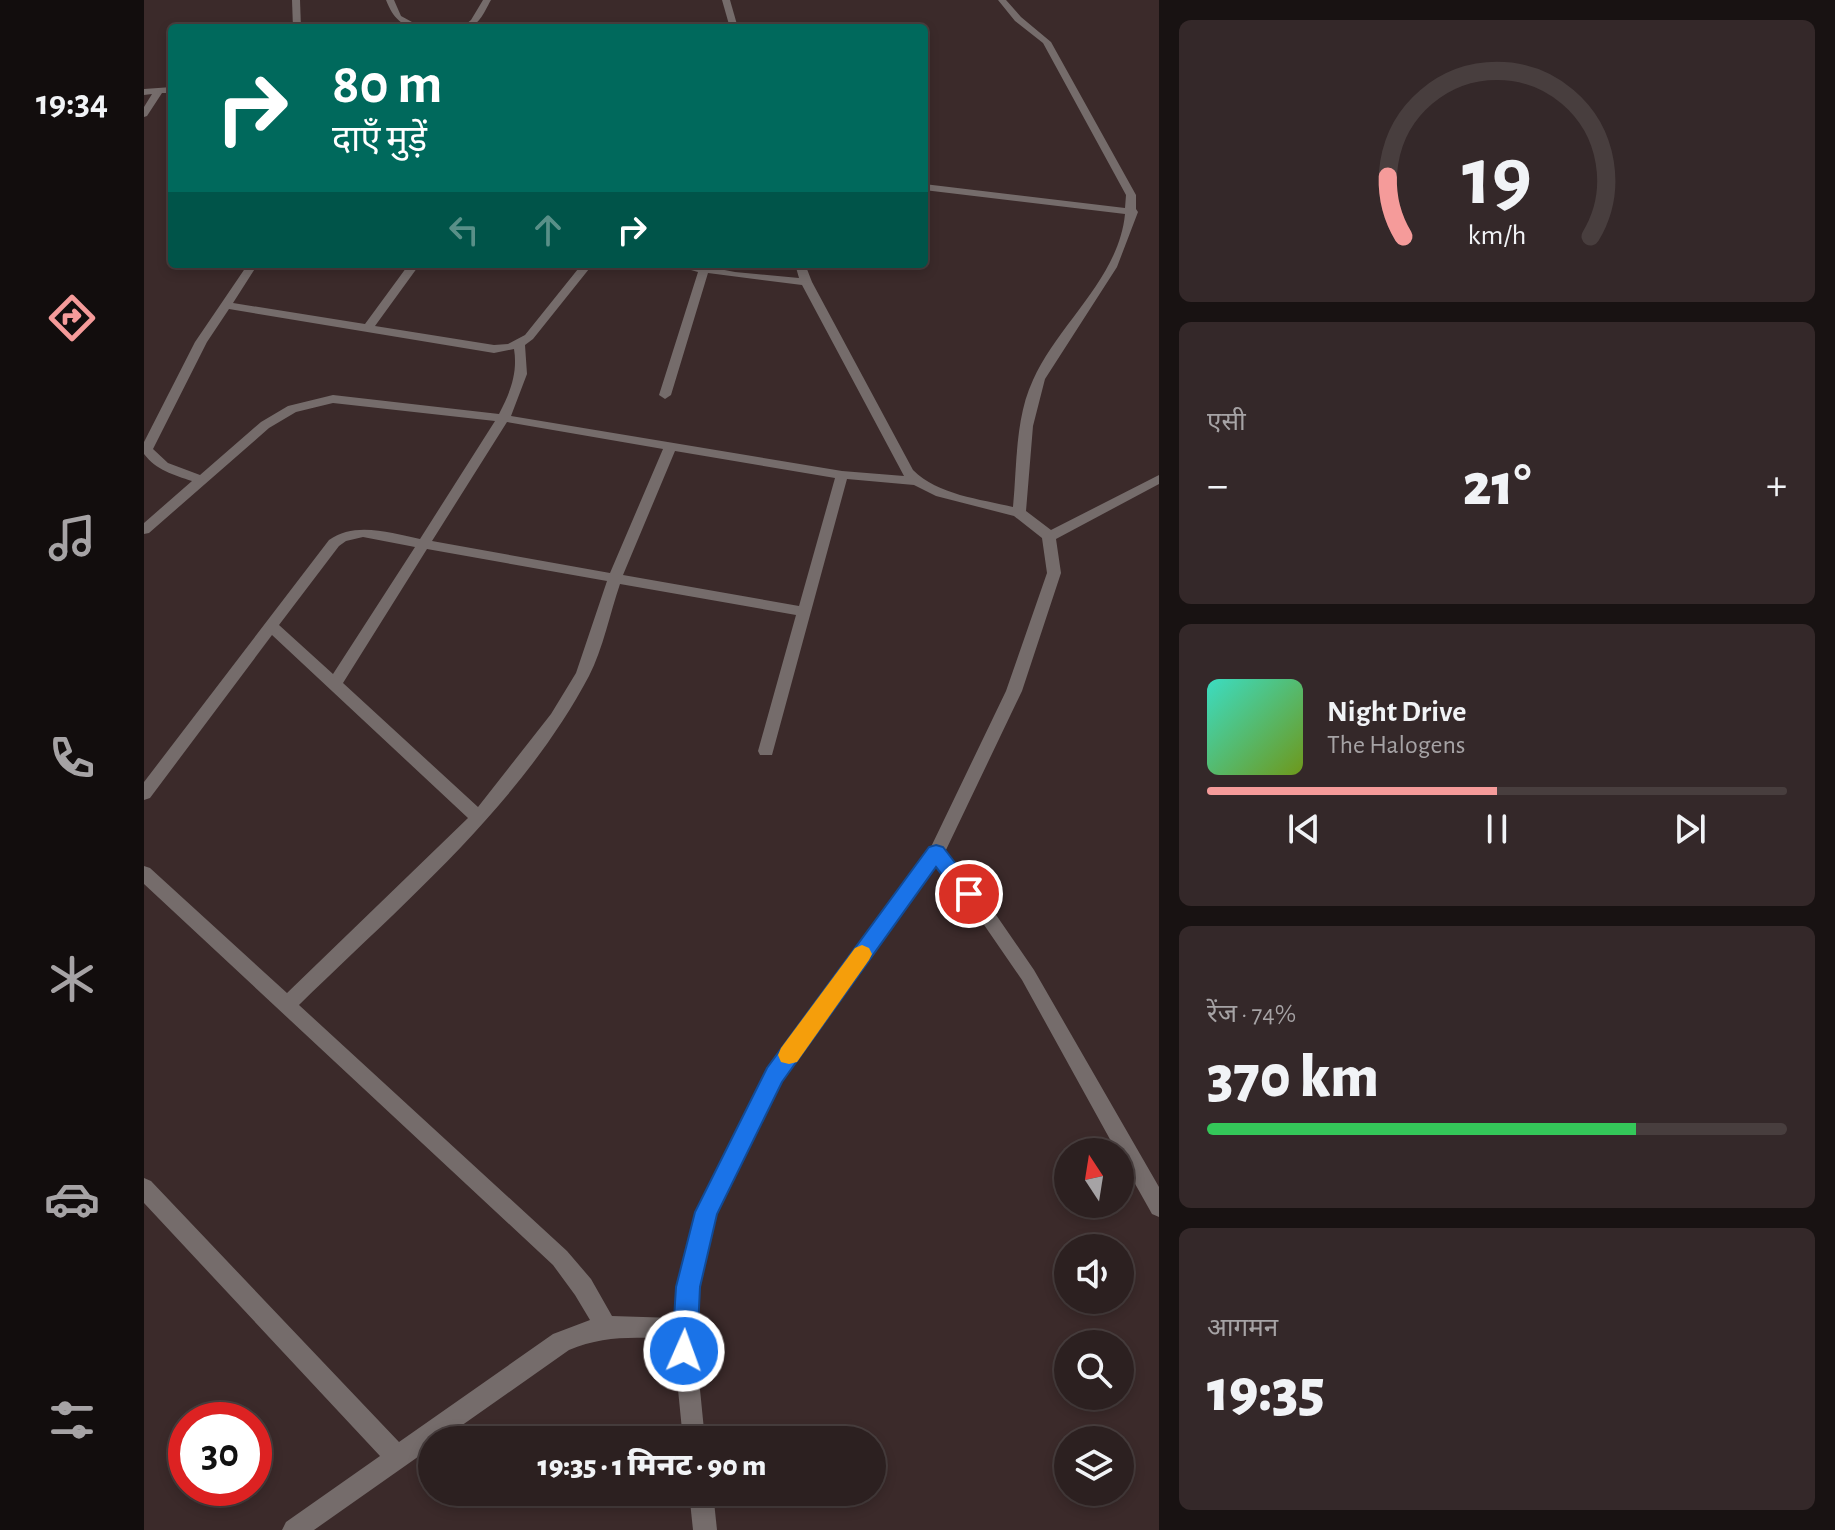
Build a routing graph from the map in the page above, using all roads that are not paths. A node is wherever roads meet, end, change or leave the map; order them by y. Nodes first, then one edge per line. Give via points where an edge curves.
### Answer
1 (296, 0) edge
2 (390, 0) edge
3 (487, 0) edge
4 (726, 0) edge
5 (1002, 0) edge
6 (297, 24) edge
7 (411, 24) edge
8 (471, 24) edge
9 (733, 24) edge
10 (168, 90) edge
11 (159, 91) junction
12 (144, 92) edge
13 (144, 114) edge
14 (928, 187) edge
15 (1133, 212) junction
16 (250, 268) edge
17 (412, 268) edge
18 (585, 268) edge
19 (694, 268) edge
20 (801, 268) edge
21 (704, 270) junction
22 (806, 282) junction
23 (226, 305) junction
24 (368, 328) junction
25 (519, 345) junction
26 (665, 395) dead end
27 (503, 418) junction
28 (671, 446) junction
29 (842, 475) junction
30 (1159, 479) edge
31 (202, 480) junction
32 (917, 481) junction
33 (1019, 513) junction
34 (144, 530) edge
35 (1049, 537) junction
36 (423, 545) junction
37 (615, 578) junction
38 (805, 612) junction
39 (271, 626) junction
40 (334, 685) junction
41 (766, 751) dead end
42 (144, 794) edge
43 (479, 818) junction
44 (936, 853) junction
45 (144, 873) edge
46 (287, 1005) junction
47 (144, 1188) edge
48 (1159, 1207) edge
49 (606, 1326) junction
50 (683, 1329) junction
51 (693, 1426) edge
52 (397, 1457) junction
53 (702, 1506) edge
54 (294, 1530) edge
55 (705, 1530) edge

1 - 6 street
2 - 7 street via 397,17
3 - 8 street
4 - 9 street
5 - 15 street via 1047,42 1131,195
10 - 11 street
11 - 12 street
11 - 13 street
14 - 15 street
15 - 33 street via 1102,284 1038,380
16 - 23 street
17 - 24 street
18 - 25 street
19 - 21 street
20 - 22 street
21 - 22 street
21 - 26 street
22 - 32 street
23 - 24 street
23 - 31 street via 201,342 147,449 152,460
24 - 25 street via 494,349
25 - 27 street via 520,387
27 - 28 street
27 - 31 street via 324,400 292,409 265,425
27 - 36 street
28 - 29 street
28 - 37 street
29 - 32 street
29 - 38 street
30 - 35 street
31 - 34 street
32 - 33 street via 941,493
33 - 35 street
35 - 44 street via 1054,573 1014,691
36 - 37 street
36 - 39 street via 363,533 342,537
36 - 40 street
37 - 38 street
37 - 43 street via 583,673 556,718
38 - 41 street
39 - 40 street
39 - 42 street
40 - 43 street
43 - 46 street
44 - 48 street via 1028,975
44 - 50 street via 774,1075 706,1212
45 - 46 street
46 - 49 street via 560,1258
47 - 52 street
49 - 50 street
49 - 52 street via 561,1342
50 - 51 street
52 - 54 street
53 - 55 street

